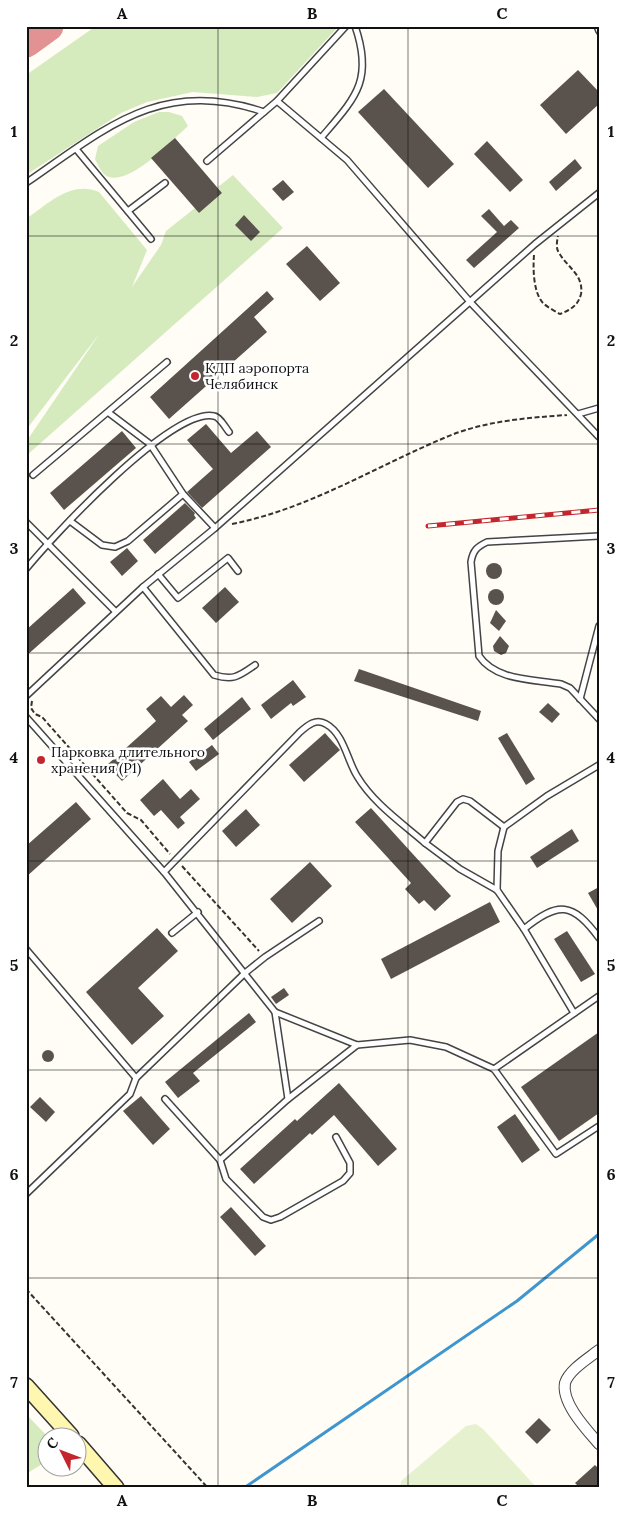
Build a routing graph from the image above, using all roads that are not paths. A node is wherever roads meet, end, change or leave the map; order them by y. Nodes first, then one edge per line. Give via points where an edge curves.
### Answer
1 (346, 26) edge
2 (355, 26) edge
3 (597, 26) edge
4 (599, 31) edge
5 (277, 101) junction
6 (264, 112) junction
7 (321, 138) junction
8 (76, 149) junction
9 (207, 161) dead end
10 (26, 183) edge
11 (165, 183) dead end
12 (599, 193) edge
13 (128, 212) junction
14 (151, 239) dead end
15 (472, 303) junction
16 (167, 362) dead end
17 (599, 408) edge
18 (109, 413) junction
19 (578, 414) junction
20 (230, 432) dead end
21 (599, 437) edge
22 (150, 444) junction
23 (34, 474) dead end
24 (183, 494) junction
25 (70, 521) junction
26 (26, 522) edge
27 (215, 528) junction
28 (599, 536) edge
29 (48, 542) junction
30 (26, 569) edge
31 (238, 571) dead end
32 (158, 574) junction
33 (143, 587) junction
34 (115, 611) junction
35 (599, 626) edge
36 (255, 665) dead end
37 (27, 695) edge
38 (580, 699) junction
39 (26, 717) edge
40 (599, 719) edge
41 (599, 765) edge
42 (504, 827) junction
43 (425, 843) junction
44 (164, 872) junction
45 (497, 890) junction
46 (198, 912) junction
47 (319, 921) dead end
48 (524, 929) junction
49 (172, 933) dead end
50 (599, 938) edge
51 (26, 949) edge
52 (245, 973) junction
53 (599, 996) edge
54 (275, 1012) junction
55 (574, 1012) junction
56 (357, 1046) junction
57 (494, 1068) junction
58 (136, 1078) junction
59 (165, 1099) dead end
60 (288, 1099) junction
61 (599, 1126) edge
62 (336, 1137) dead end
63 (220, 1160) junction
64 (26, 1194) edge
65 (599, 1350) edge
66 (26, 1386) edge
67 (62, 1426) edge
68 (599, 1444) edge
69 (88, 1456) edge
70 (116, 1488) edge

1 - 5 lane
2 - 7 lane via 363,65 361,84 351,102
3 - 4 lane
5 - 6 lane
5 - 7 lane
6 - 8 lane via 243,105 199,99 156,105 123,119
6 - 9 lane
7 - 15 lane via 347,160
8 - 10 lane
8 - 13 lane
11 - 13 lane
12 - 15 lane via 535,244
13 - 14 lane
15 - 19 lane
15 - 27 lane
16 - 18 lane
17 - 19 lane
18 - 22 lane
18 - 23 lane
19 - 21 lane
20 - 22 lane via 216,416 211,415 192,419
22 - 24 lane
22 - 25 lane
24 - 25 lane via 128,541 116,547 102,544
24 - 27 lane
25 - 29 lane
26 - 29 lane
27 - 32 lane
28 - 38 lane via 487,542 472,552 479,656 486,666 500,674 561,684
29 - 30 lane
29 - 34 lane
31 - 32 lane via 228,558 178,598
32 - 33 lane
33 - 34 lane
33 - 36 lane via 214,675 227,679
34 - 37 lane
35 - 38 lane
38 - 40 lane
39 - 44 lane
41 - 42 lane
42 - 43 lane via 463,799 457,802
42 - 45 lane via 498,851
43 - 44 lane via 378,802 357,776 333,728 317,721 308,724
43 - 45 lane
44 - 46 lane
45 - 48 lane
46 - 49 lane
46 - 52 lane
47 - 52 lane
48 - 50 lane via 539,916 567,910 578,913
48 - 55 lane
51 - 58 lane
52 - 54 lane
52 - 58 lane
53 - 55 lane
54 - 56 lane
54 - 60 lane
55 - 57 lane
56 - 57 lane via 410,1040 446,1047
56 - 60 lane
57 - 61 lane via 556,1154
58 - 64 lane via 130,1094
59 - 63 lane
60 - 63 lane
62 - 63 lane via 350,1163 350,1173 342,1181 270,1220 263,1217 226,1179
65 - 68 street via 572,1372 566,1383 566,1395 577,1419
66 - 67 main road
69 - 70 main road

